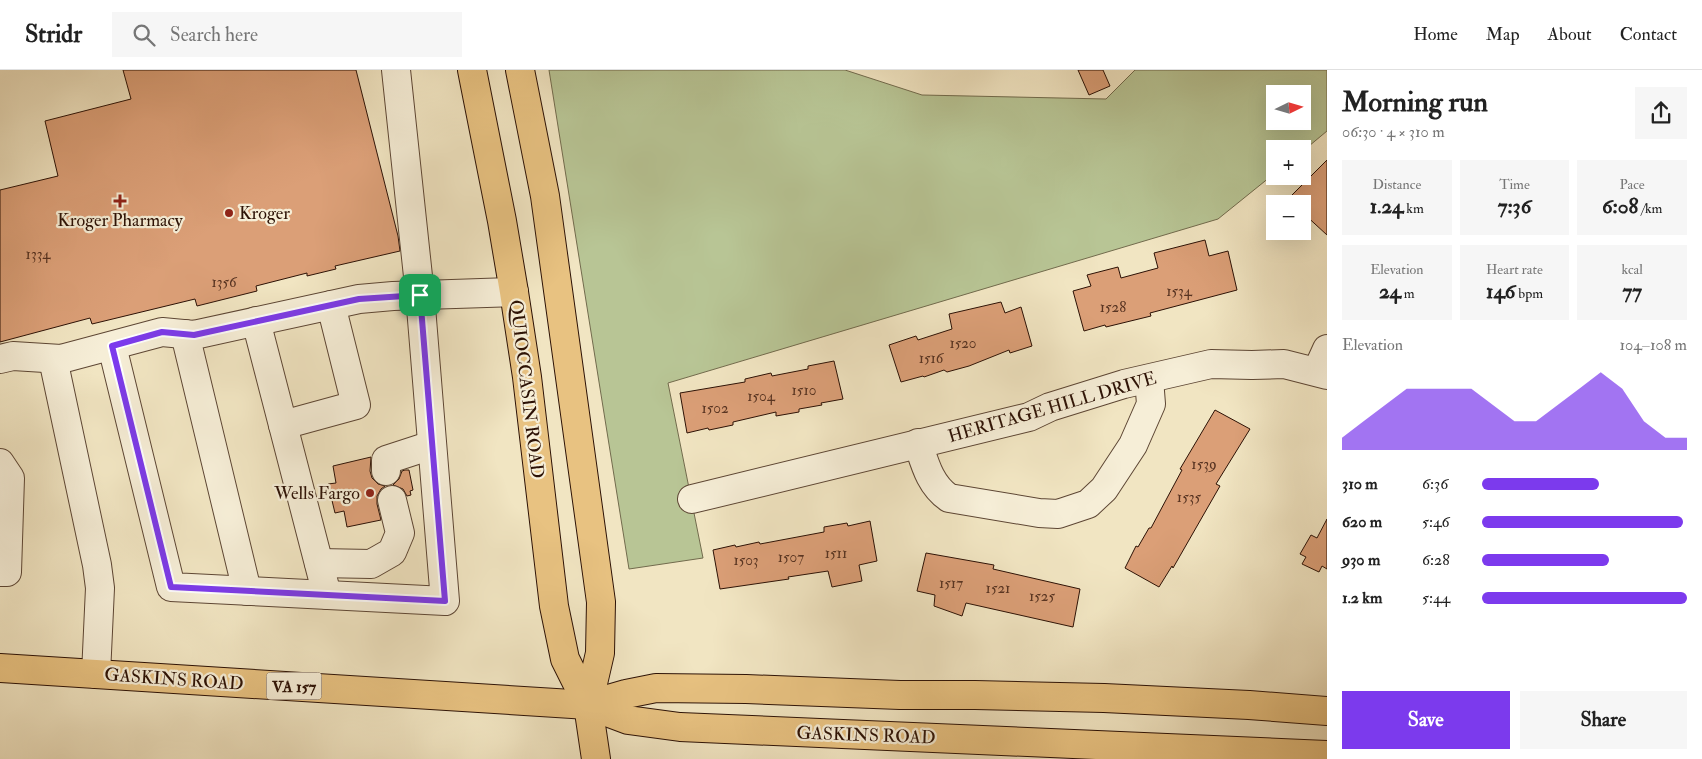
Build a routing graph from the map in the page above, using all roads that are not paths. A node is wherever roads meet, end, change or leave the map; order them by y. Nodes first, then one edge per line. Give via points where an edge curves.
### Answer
1 (396, 70) edge
2 (472, 70) edge
3 (520, 70) edge
4 (514, 292) junction
5 (420, 295) junction
6 (331, 305) junction
7 (256, 321) junction
8 (186, 334) junction
9 (112, 346) junction
10 (0, 359) edge
11 (53, 359) junction
12 (1324, 365) edge
13 (1149, 379) junction
14 (283, 425) junction
15 (918, 443) junction
16 (432, 445) junction
17 (0, 463) edge
18 (386, 471) dead end
19 (692, 499) dead end
20 (392, 500) dead end
21 (319, 563) junction
22 (0, 572) edge
23 (246, 591) junction
24 (327, 595) junction
25 (0, 668) edge
26 (96, 674) junction
27 (588, 705) junction
28 (1327, 711) edge
29 (1327, 755) edge
30 (1299, 756) edge
31 (596, 759) edge

1 - 5 street
2 - 4 main road, QUIOCCASIN ROAD
3 - 27 main road, QUIOCCASIN ROAD via 547,204 601,602 600,653
4 - 5 street
4 - 27 main road, QUIOCCASIN ROAD via 554,606 565,659
5 - 6 street via 359,299
5 - 16 street
6 - 7 street
6 - 14 street via 356,405
7 - 8 street
7 - 14 street
8 - 9 street via 162,332
8 - 23 street
9 - 11 street
9 - 23 street via 171,587
10 - 11 street via 13,356
11 - 26 street via 98,572
12 - 13 street, HERITAGE HILL DRIVE via 1211,364
13 - 15 street, HERITAGE HILL DRIVE via 1050,407 1029,417
13 - 15 street via 1151,404 1116,473 1088,504 1058,514 1039,514 949,498 932,482
14 - 21 street
15 - 19 street, HERITAGE HILL DRIVE
16 - 18 street via 386,460
16 - 24 street via 445,601
17 - 22 street via 10,478 7,572
20 - 21 street via 400,533 392,552 371,564
21 - 24 street
23 - 24 street
25 - 26 main road, GASKINS ROAD / VA 157
26 - 27 main road, GASKINS ROAD / VA 157
27 - 28 main road, GASKINS ROAD via 656,688 1104,698
27 - 30 main road, GASKINS ROAD via 628,720 680,727
27 - 31 main road, QUIOCCASIN ROAD
29 - 30 main road, GASKINS ROAD

